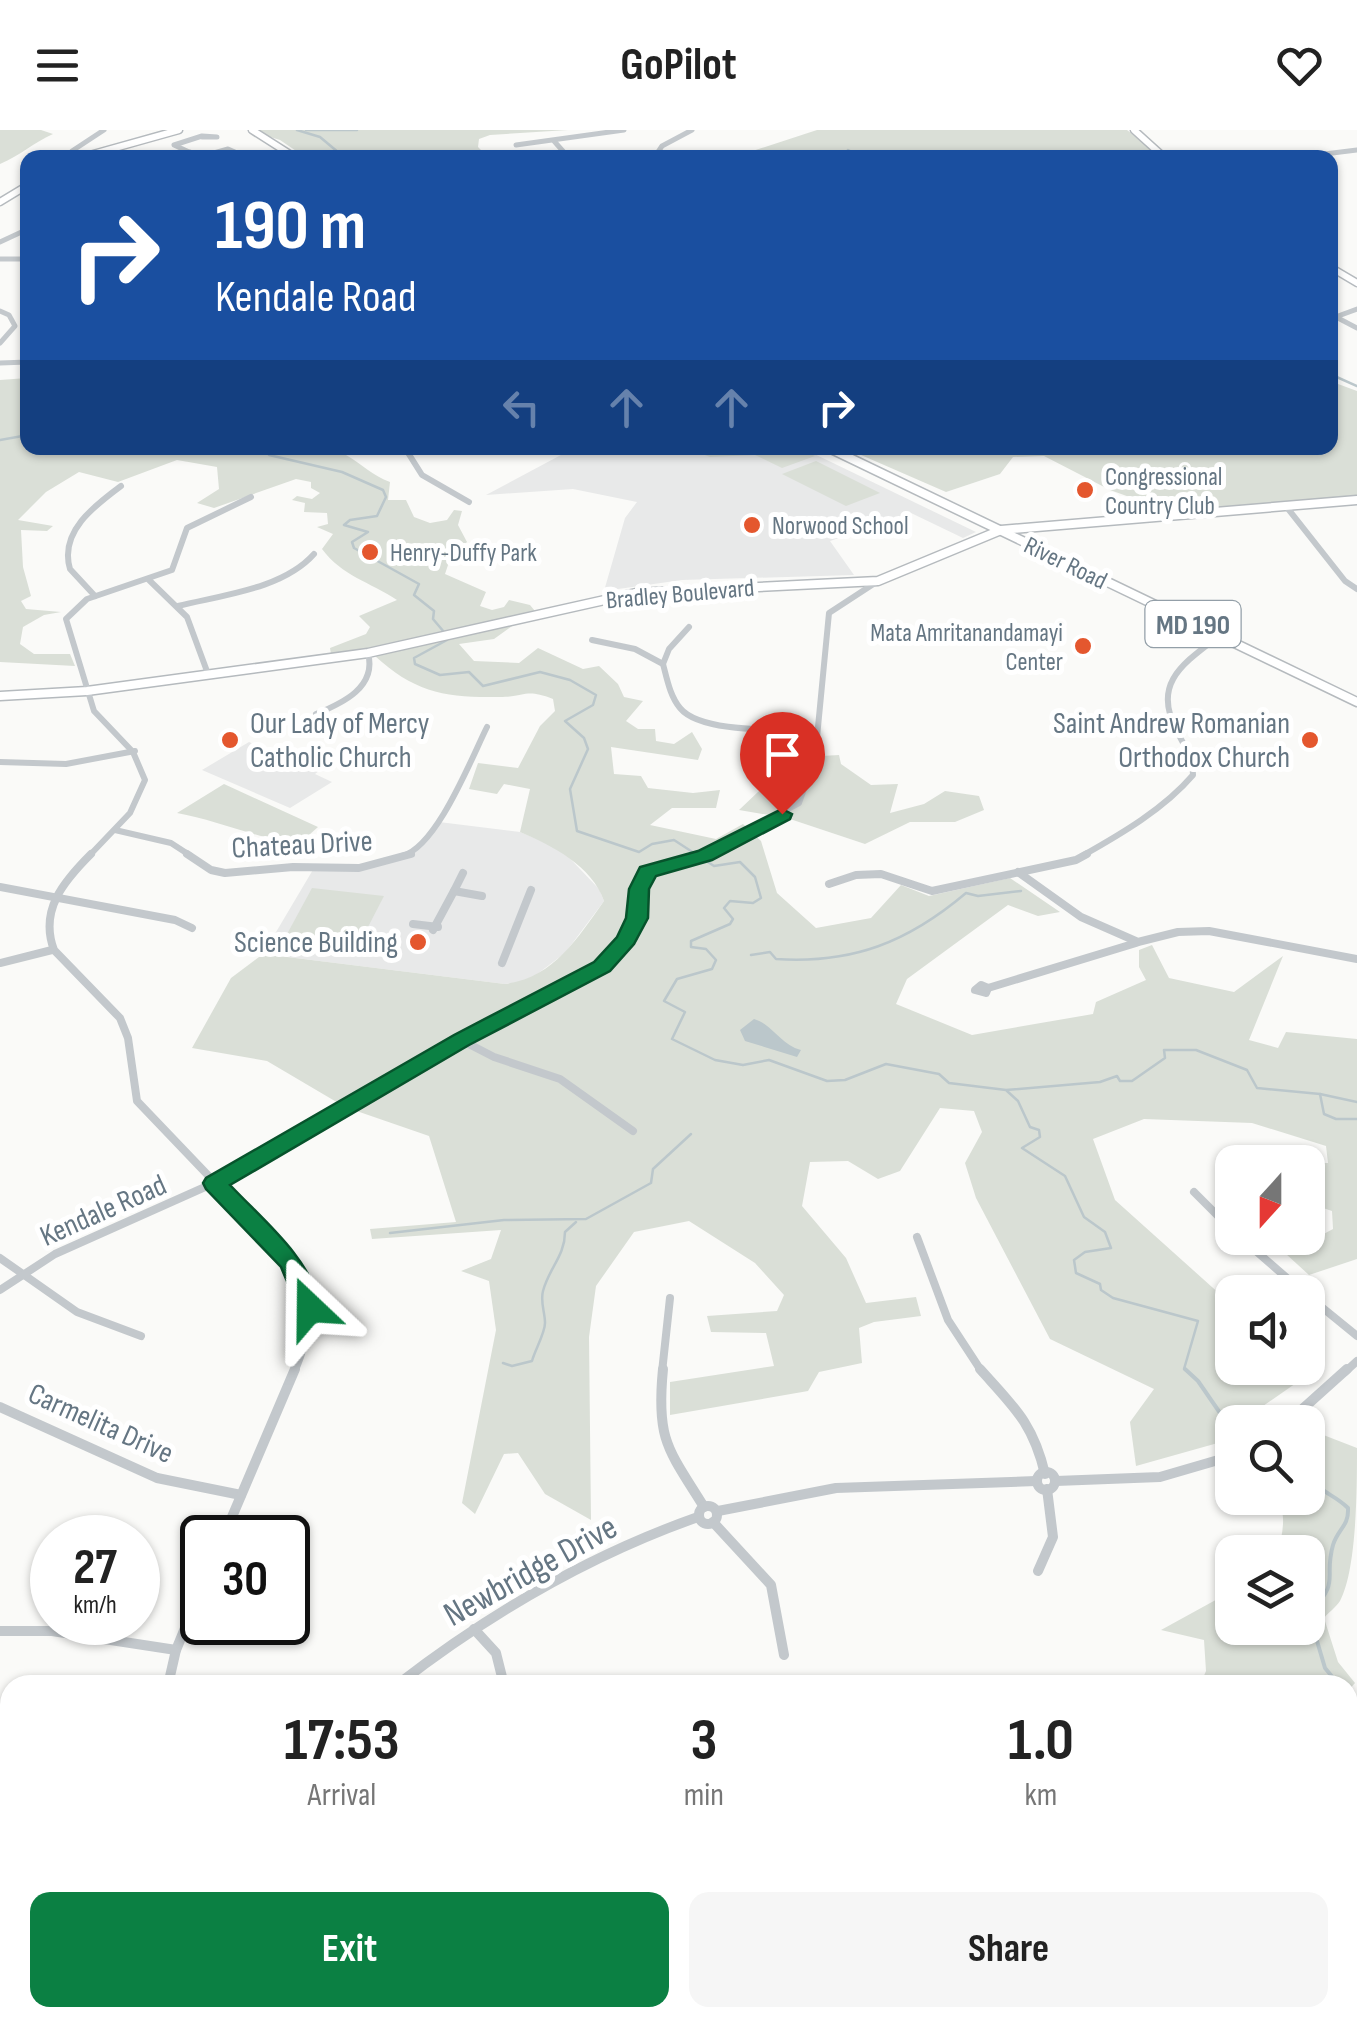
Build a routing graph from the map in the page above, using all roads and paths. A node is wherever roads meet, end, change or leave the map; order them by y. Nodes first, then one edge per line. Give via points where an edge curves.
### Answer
1 (104, 130) edge
2 (176, 130) edge
3 (252, 130) edge
4 (261, 130) edge
5 (624, 130) edge
6 (692, 130) edge
7 (1134, 130) edge
8 (202, 137) dead end
9 (554, 142) junction
10 (516, 144) dead end
11 (74, 150) edge
12 (107, 150) edge
13 (185, 150) edge
14 (284, 150) edge
15 (285, 150) edge
16 (562, 150) edge
17 (659, 150) edge
18 (1157, 150) edge
19 (0, 311) edge
20 (0, 342) edge
21 (407, 455) edge
22 (843, 455) edge
23 (120, 486) dead end
24 (252, 497) dead end
25 (1357, 500) edge
26 (469, 502) dead end
27 (1285, 505) junction
28 (1001, 530) junction
29 (314, 554) dead end
30 (149, 580) junction
31 (878, 582) junction
32 (1357, 589) edge
33 (95, 596) junction
34 (178, 606) junction
35 (689, 626) dead end
36 (1218, 636) junction
37 (592, 640) dead end
38 (368, 653) junction
39 (663, 664) junction
40 (208, 674) junction
41 (87, 691) junction
42 (0, 696) edge
43 (1357, 702) edge
44 (316, 714) dead end
45 (487, 727) dead end
46 (816, 731) junction
47 (135, 752) junction
48 (0, 762) edge
49 (114, 830) junction
50 (463, 872) dead end
51 (1018, 872) junction
52 (829, 884) dead end
53 (0, 888) edge
54 (532, 890) dead end
55 (454, 891) junction
56 (55, 895) junction
57 (482, 896) dead end
58 (413, 924) dead end
59 (192, 928) dead end
60 (1138, 942) junction
61 (52, 950) junction
62 (1357, 959) edge
63 (0, 963) edge
64 (502, 963) dead end
65 (988, 988) dead end
66 (462, 1040) junction
67 (633, 1131) dead end
68 (214, 1183) junction
69 (1194, 1192) dead end
70 (1215, 1213) edge
71 (916, 1237) dead end
72 (1261, 1255) edge
73 (0, 1258) edge
74 (22, 1274) junction
75 (1284, 1275) edge
76 (0, 1290) edge
77 (670, 1298) dead end
78 (1325, 1310) edge
79 (140, 1336) dead end
80 (1357, 1336) edge
81 (1357, 1361) edge
82 (1307, 1405) edge
83 (0, 1407) edge
84 (1215, 1461) edge
85 (1045, 1474) junction
86 (1036, 1481) junction
87 (1056, 1481) junction
88 (1047, 1489) junction
89 (241, 1495) junction
90 (718, 1511) junction
91 (701, 1512) junction
92 (233, 1515) edge
93 (713, 1522) junction
94 (1038, 1571) dead end
95 (474, 1629) junction
96 (0, 1630) edge
97 (180, 1640) edge
98 (176, 1650) junction
99 (784, 1655) dead end
100 (170, 1675) edge
101 (411, 1675) edge
102 (504, 1675) edge

1 - 11 street
2 - 12 main road
3 - 14 main road
4 - 15 main road
5 - 9 street
6 - 17 street
7 - 18 main road
8 - 13 street via 174,145
9 - 10 street
9 - 16 street
19 - 20 street via 15,326
21 - 26 street via 426,478
22 - 28 main road, River Road / MD 190
23 - 33 street via 86,516 67,548 70,570
24 - 30 street via 187,528 175,567
25 - 27 main road, Bradley Boulevard
27 - 28 main road, Bradley Boulevard
27 - 32 street
28 - 31 main road, Bradley Boulevard
28 - 36 main road, River Road / MD 190
29 - 34 street via 288,574
30 - 33 street
30 - 34 street
31 - 38 main road, Bradley Boulevard via 636,592
31 - 46 street, Kendale Road via 829,612
33 - 41 street via 66,619
34 - 40 street via 192,624
35 - 39 street
36 - 43 main road, River Road / MD 190
36 - 51 street via 1182,664 1167,689 1168,715 1193,762 1187,784 1076,860
37 - 39 street via 636,649
38 - 40 main road, Bradley Boulevard
38 - 44 street via 370,678
39 - 46 street via 676,702 689,715 720,724
40 - 41 main road, Bradley Boulevard
41 - 42 main road, Bradley Boulevard
41 - 47 street via 98,718
45 - 49 street, Chateau Drive via 432,834 411,854 382,864 225,874 171,843
46 - 66 street, Kendale Road via 815,758 799,803 701,856 663,864 643,877 637,918 602,967
47 - 48 street via 66,764
47 - 49 street via 144,788
49 - 56 street
50 - 55 street
51 - 52 street via 932,890 888,872
51 - 60 street via 1081,917
53 - 56 street
54 - 64 street
55 - 57 street
55 - 58 street via 438,928
56 - 59 street
56 - 61 street via 46,920
60 - 62 street via 1209,930
60 - 65 street
61 - 63 street
61 - 68 street via 121,1019 137,1101
66 - 67 street via 560,1079
66 - 68 street, Kendale Road
68 - 74 street, Kendale Road
68 - 89 street via 290,1261 310,1308 305,1347
69 - 70 street
71 - 85 street via 960,1344 1032,1426
72 - 75 street
73 - 74 street
74 - 76 street, Kendale Road
74 - 79 street via 77,1312
77 - 91 street via 658,1416
78 - 80 street
81 - 82 street
83 - 89 street, Carmelita Drive via 157,1478
84 - 87 street via 1160,1477
85 - 86 street
85 - 87 street
86 - 88 street
86 - 90 street via 863,1484
87 - 88 street
88 - 94 street via 1054,1537
89 - 92 street
90 - 91 street
90 - 93 street
91 - 93 street
91 - 95 street, Newbridge Drive via 607,1553
93 - 99 street via 772,1586
95 - 101 street, Newbridge Drive
95 - 102 street via 489,1640
96 - 98 street
97 - 98 street
98 - 100 street

